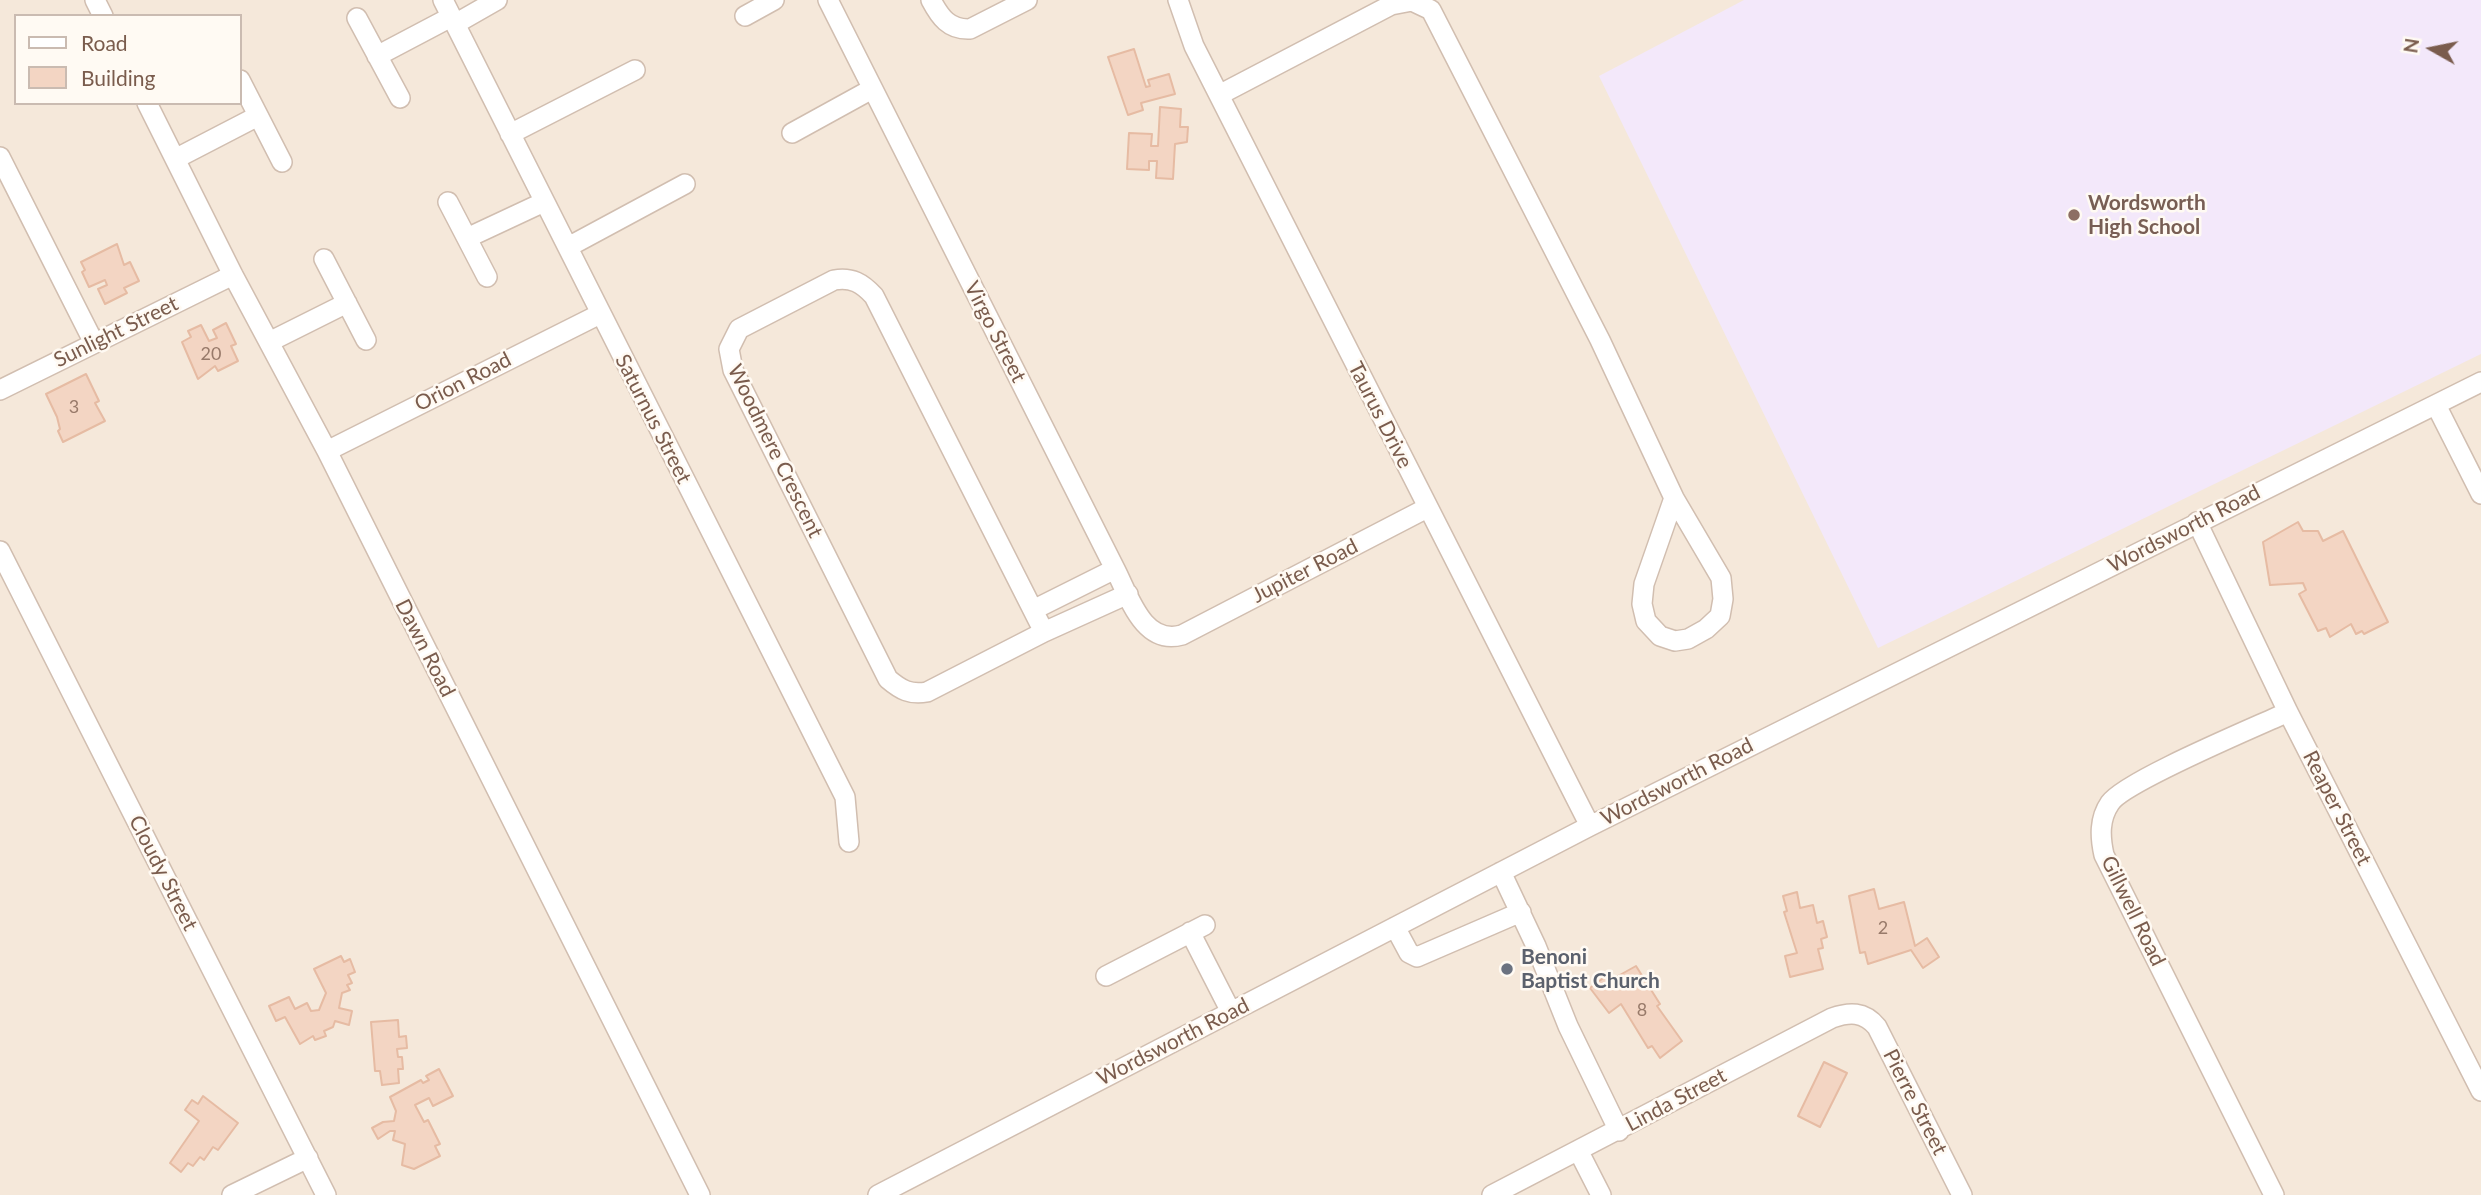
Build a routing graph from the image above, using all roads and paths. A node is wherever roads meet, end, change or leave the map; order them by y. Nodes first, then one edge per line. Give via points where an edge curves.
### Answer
1 (497, 0) edge
2 (774, 0) edge
3 (828, 0) edge
4 (932, 0) edge
5 (1027, 0) edge
6 (1178, 0) edge
7 (450, 14) edge
8 (745, 16) dead end
9 (357, 18) dead end
10 (377, 56) junction
11 (635, 70) dead end
12 (242, 84) edge
13 (872, 89) junction
14 (1219, 96) junction
15 (400, 98) dead end
16 (148, 105) edge
17 (258, 116) junction
18 (792, 133) dead end
19 (510, 134) junction
20 (0, 157) edge
21 (175, 159) junction
22 (282, 162) dead end
23 (685, 184) dead end
24 (447, 202) dead end
25 (544, 202) junction
26 (467, 238) junction
27 (568, 247) junction
28 (324, 260) dead end
29 (233, 275) junction
30 (487, 277) dead end
31 (347, 303) junction
32 (600, 314) junction
33 (366, 340) dead end
34 (269, 342) junction
35 (93, 344) junction
36 (2481, 382) edge
37 (0, 390) edge
38 (2436, 405) junction
39 (327, 451) junction
40 (2481, 494) edge
41 (1674, 498) junction
42 (1427, 508) junction
43 (2197, 522) junction
44 (0, 551) edge
45 (1115, 569) junction
46 (1128, 594) junction
47 (1033, 610) junction
48 (1044, 632) junction
49 (1182, 635) joint
50 (2288, 712) junction
51 (1590, 826) junction
52 (849, 842) dead end
53 (1501, 872) junction
54 (1521, 912) junction
55 (1395, 927) junction
56 (1106, 976) dead end
57 (1231, 1012) junction
58 (1862, 1015) joint
59 (2481, 1091) edge
60 (1619, 1131) junction
61 (1579, 1152) junction
62 (308, 1158) junction
63 (232, 1195) edge
64 (326, 1195) edge
65 (700, 1195) edge
66 (878, 1195) edge
67 (1492, 1195) edge
68 (1601, 1195) edge
69 (1962, 1195) edge
70 (2274, 1195) edge

1 - 7 street
2 - 8 street
3 - 13 street, Virgo Street
4 - 5 street via 947,23 963,29
6 - 14 street, Taurus Drive
7 - 10 street
7 - 19 street, Saturnus Street
9 - 10 street
10 - 15 street
11 - 19 street
12 - 17 street
13 - 18 street
13 - 45 street, Virgo Street
14 - 41 street via 1391,5 1412,1 1431,10 1594,328
14 - 42 street, Taurus Drive
16 - 21 street, Dawn Road
17 - 21 street
17 - 22 street
19 - 25 street, Saturnus Street
20 - 35 street
21 - 29 street, Dawn Road
23 - 27 street
24 - 26 street
25 - 26 street
25 - 27 street, Saturnus Street
26 - 30 street
27 - 32 street, Saturnus Street
28 - 31 street
29 - 34 street, Dawn Road
29 - 35 street, Sunlight Street
31 - 33 street
31 - 34 street
32 - 39 street, Orion Road
32 - 52 street, Saturnus Street via 845,797
34 - 39 street, Dawn Road
35 - 37 street, Sunlight Street
36 - 38 street, Wordsworth Road
38 - 40 street
38 - 43 street, Wordsworth Road
39 - 65 street, Dawn Road
41 - 41 street via 1721,578 1723,599 1720,616 1706,629 1675,641 1660,636 1646,621 1642,604 1644,584
42 - 49 street, Jupiter Road
42 - 51 street, Taurus Drive
43 - 50 street, Reaper Street
43 - 51 street, Wordsworth Road
44 - 62 street, Cloudy Street
45 - 46 street, Virgo Street
45 - 47 street
46 - 48 street, Woodmere Crescent
46 - 49 street, Virgo Street via 1151,631 1172,638
47 - 48 street, Woodmere Crescent
47 - 48 street, Woodmere Crescent via 865,286 851,279 834,280 739,329 729,349 733,370 888,680 912,694 927,692
50 - 59 street, Reaper Street
50 - 70 street, Gillwell Road via 2127,788 2110,803 2101,821 2104,855
51 - 53 street, Wordsworth Road
53 - 54 street
53 - 55 street, Wordsworth Road
54 - 55 street via 1417,957 1409,953
54 - 60 street via 1568,1027
55 - 57 street, Wordsworth Road
56 - 57 street via 1198,928
57 - 66 street, Wordsworth Road
58 - 60 street, Linda Street via 1845,1013 1832,1018
58 - 69 street, Pierre Street via 1877,1027
60 - 61 street, Linda Street
61 - 67 street, Linda Street
61 - 68 street
62 - 63 street
62 - 64 street, Cloudy Street

